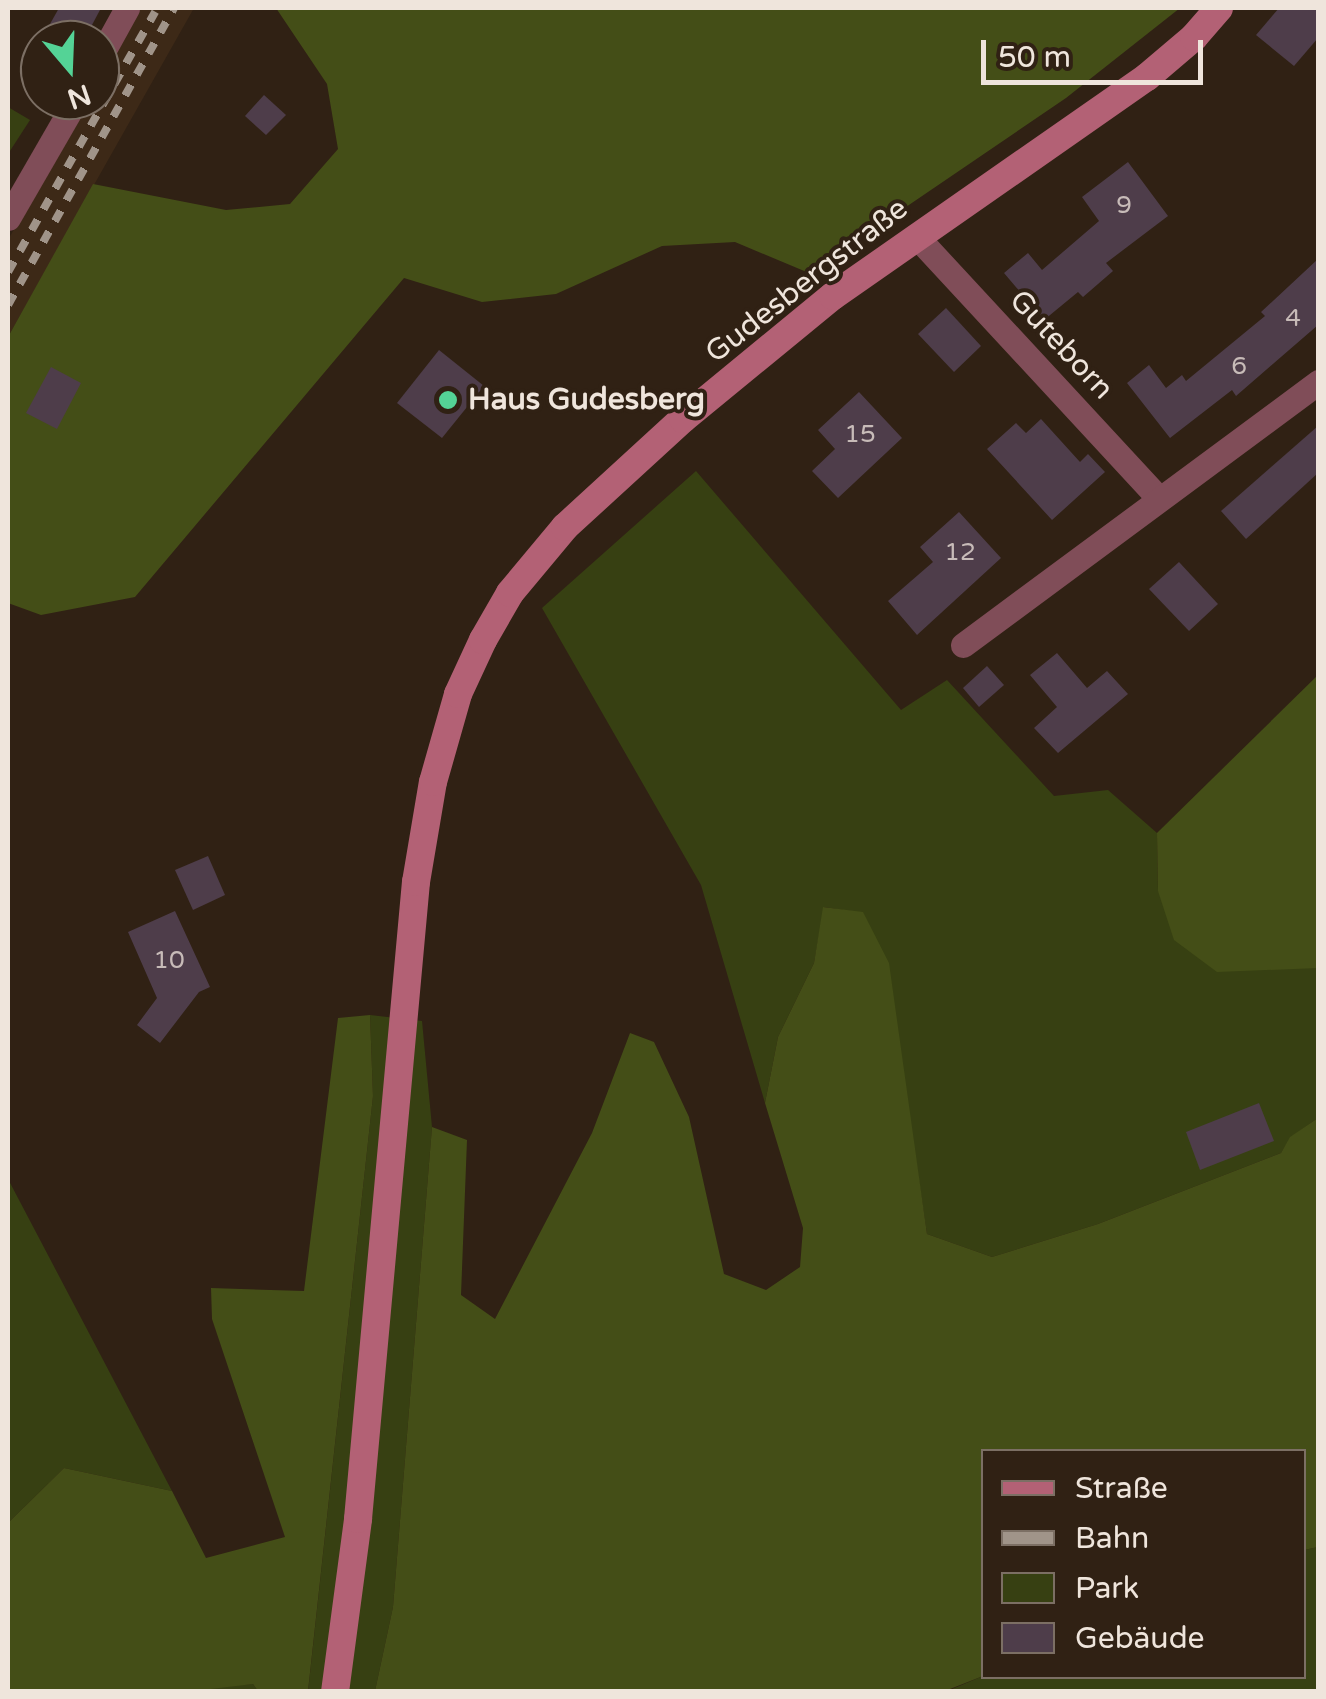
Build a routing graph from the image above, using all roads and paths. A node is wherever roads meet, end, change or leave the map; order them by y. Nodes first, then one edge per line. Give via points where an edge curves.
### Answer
1 (1219, 8) edge
2 (64, 120) edge
3 (8, 218) edge
4 (916, 236) junction
5 (1318, 382) edge
6 (1159, 498) junction
7 (962, 645) dead end
8 (335, 1692) edge

1 - 4 main road, Gudesbergstraße via 1147,77
2 - 3 street
4 - 6 street, Guteborn
4 - 8 main road, Gudesbergstraße via 832,296 565,527 510,593 458,694 433,782 416,882 358,1520
5 - 6 street
6 - 7 street

